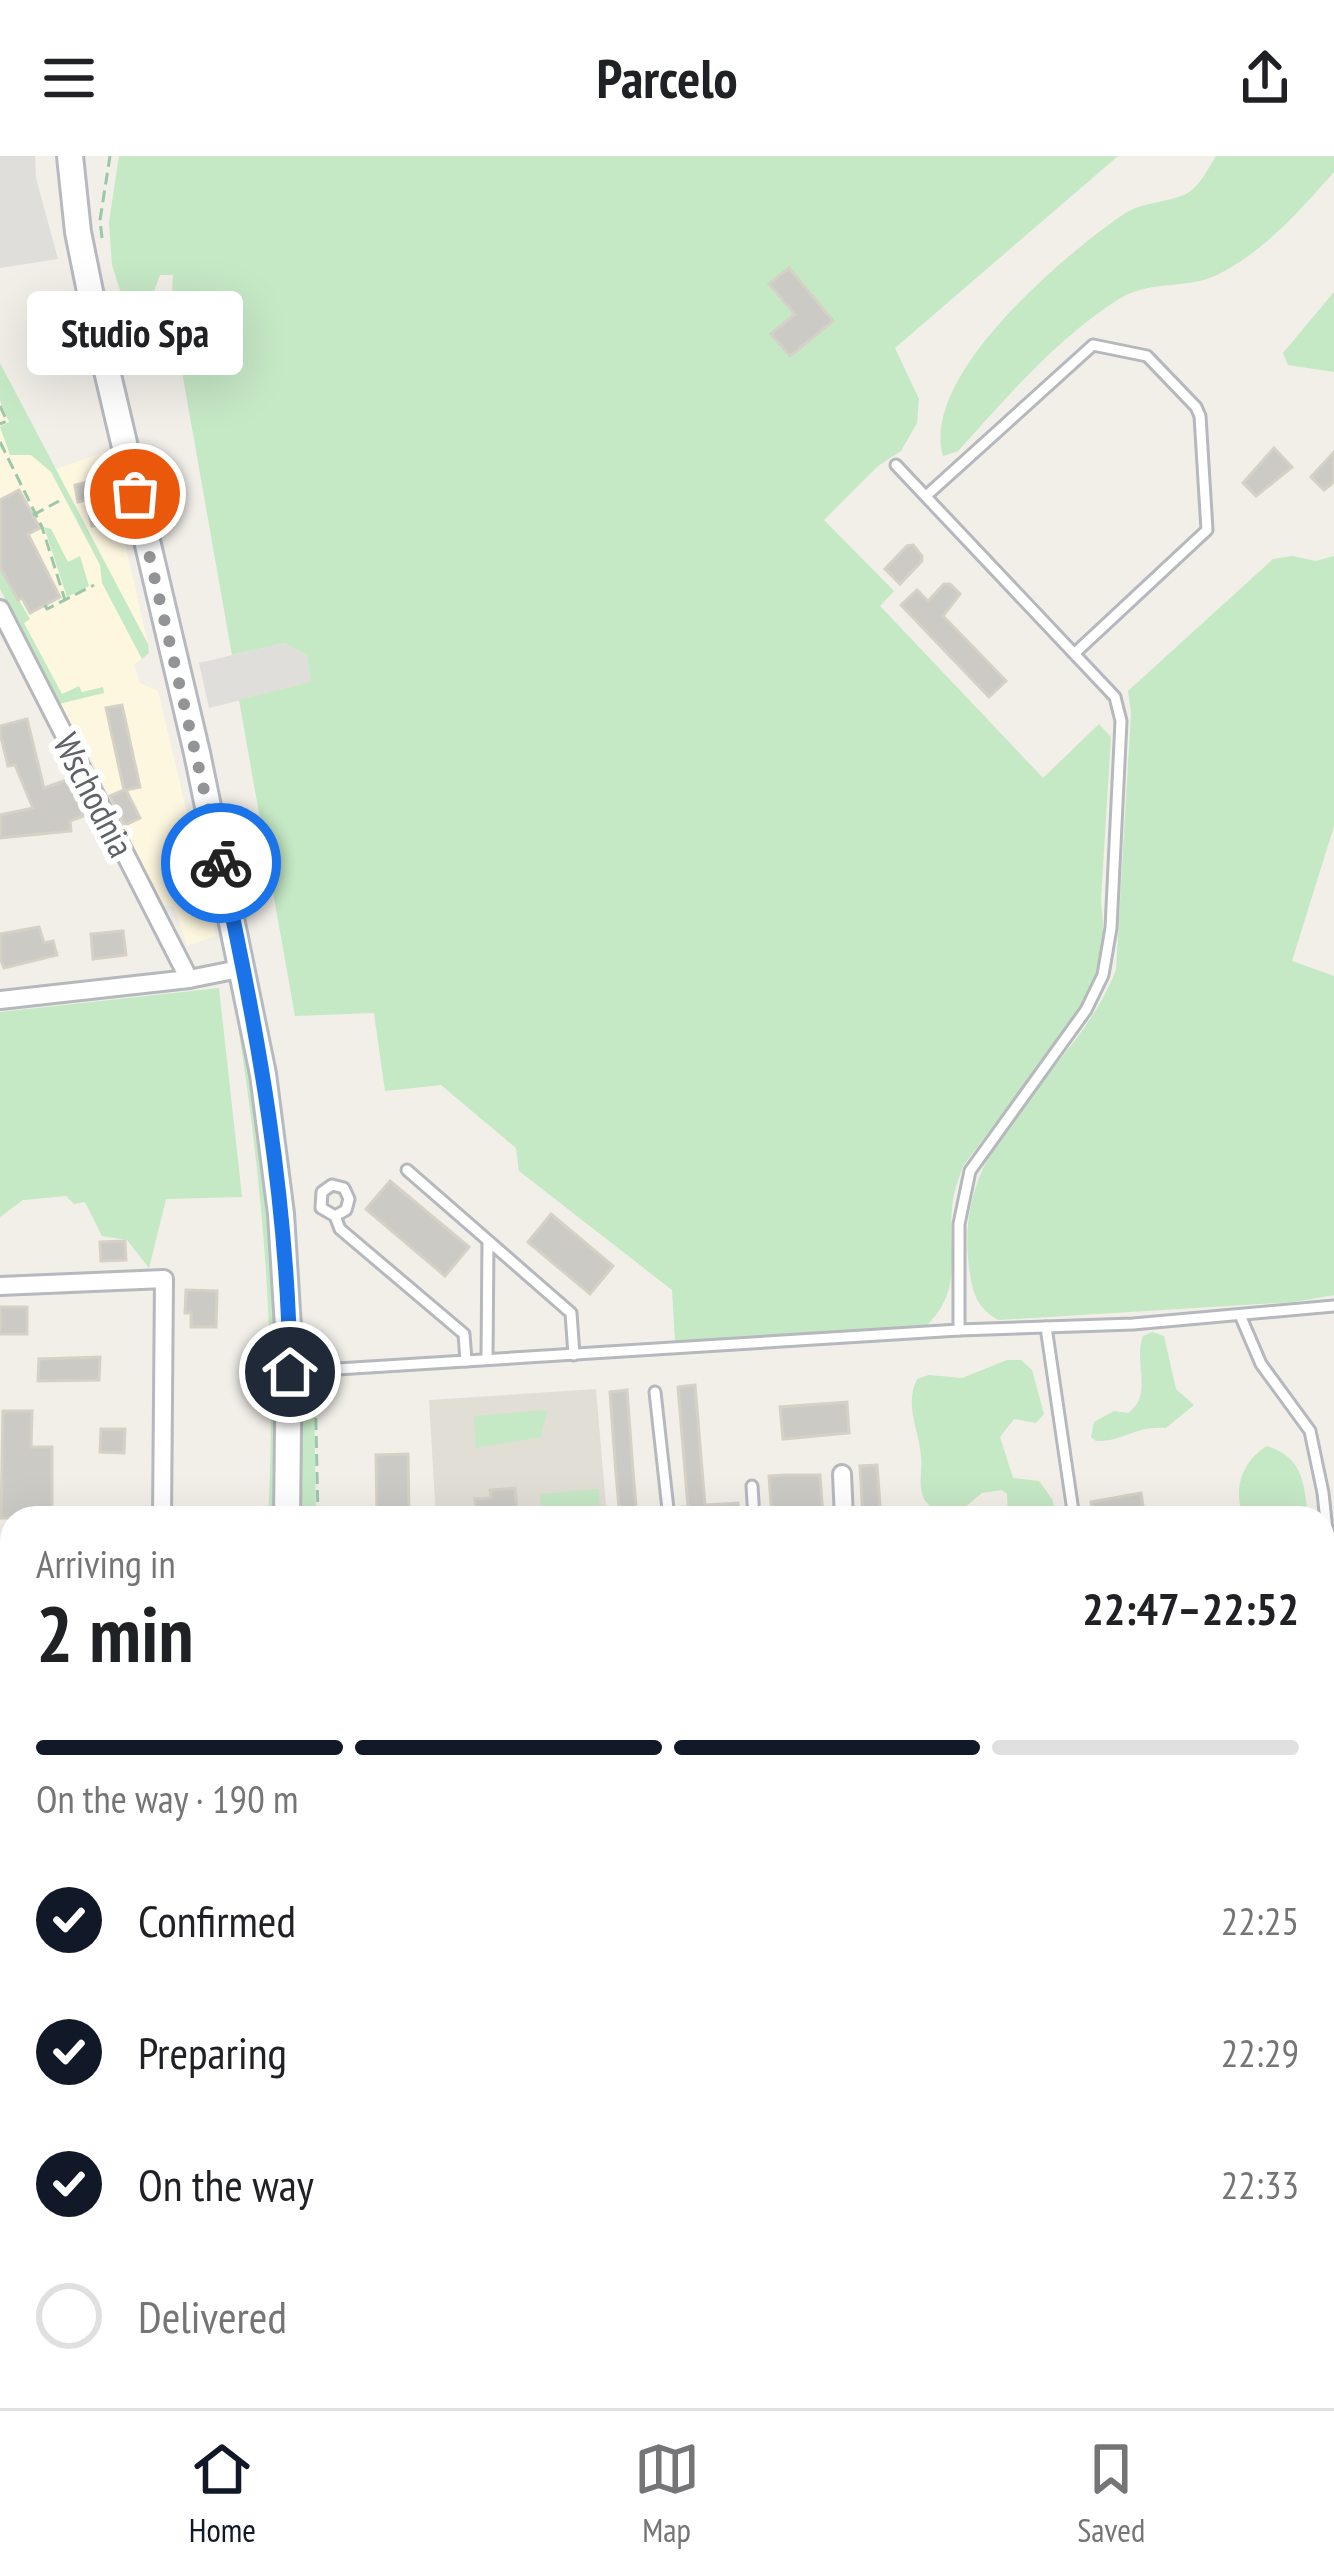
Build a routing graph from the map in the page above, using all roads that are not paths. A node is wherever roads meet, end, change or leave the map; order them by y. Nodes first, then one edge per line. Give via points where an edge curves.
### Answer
1 (70, 156) edge
2 (896, 465) dead end
3 (926, 496) junction
4 (0, 609) edge
5 (1075, 653) junction
6 (244, 968) junction
7 (189, 979) junction
8 (0, 1000) edge
9 (407, 1170) dead end
10 (335, 1216) dead end
11 (488, 1241) junction
12 (0, 1286) edge
13 (1334, 1306) edge
14 (1240, 1315) junction
15 (1046, 1327) junction
16 (959, 1330) junction
17 (574, 1355) junction
18 (466, 1360) junction
19 (487, 1360) junction
20 (302, 1371) junction
21 (655, 1392) dead end
22 (842, 1474) dead end
23 (752, 1486) dead end
24 (162, 1506) edge
25 (288, 1506) edge
26 (669, 1506) edge
27 (753, 1506) edge
28 (843, 1506) edge
29 (1072, 1506) edge
30 (1324, 1506) edge

1 - 6 main road via 100,341
2 - 3 lane
3 - 5 lane
3 - 5 lane via 1093,345 1147,356 1190,399 1200,416 1207,530
4 - 7 street, Wschodnia
5 - 16 lane via 1114,697 1121,721 1108,952 1087,1010 970,1172 959,1224
6 - 7 street
6 - 20 main road
7 - 8 street
9 - 11 lane
10 - 18 lane via 340,1229 464,1334
11 - 17 lane via 572,1313
11 - 19 lane
12 - 24 street via 164,1279
13 - 14 lane
14 - 15 lane
14 - 30 lane via 1261,1364 1310,1431
15 - 16 lane
15 - 29 lane
16 - 17 lane
17 - 19 lane
18 - 19 lane
18 - 20 lane
20 - 25 main road
21 - 26 lane
22 - 28 street
23 - 27 lane

